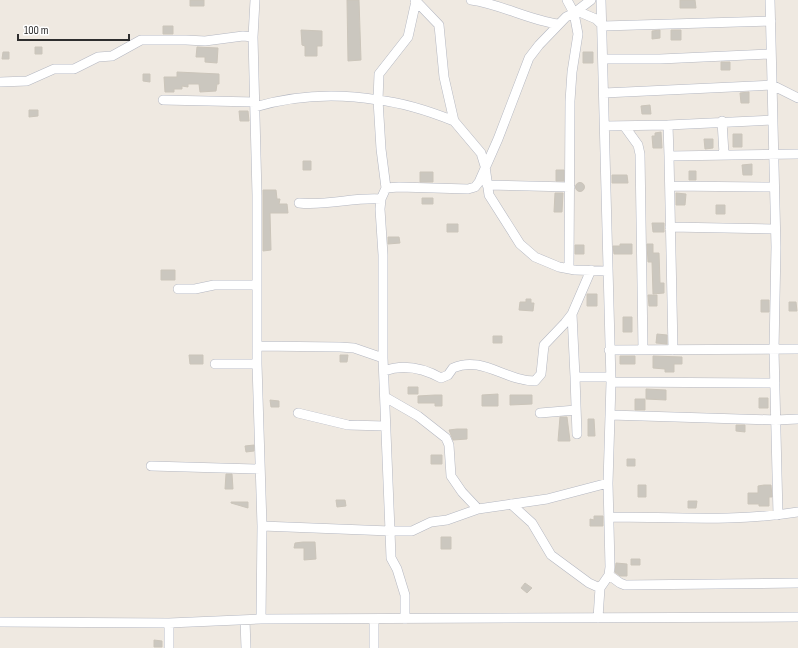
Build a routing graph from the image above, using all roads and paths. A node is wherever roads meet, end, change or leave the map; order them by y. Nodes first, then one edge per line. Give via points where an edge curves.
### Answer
1 (255, 0) edge
2 (415, 0) edge
3 (471, 0) edge
4 (567, 0) edge
5 (591, 0) edge
6 (601, 0) edge
7 (770, 0) edge
8 (572, 14) junction
9 (771, 21) junction
10 (558, 24) junction
11 (603, 26) junction
12 (253, 37) junction
13 (770, 54) junction
14 (604, 59) junction
15 (0, 82) edge
16 (772, 84) junction
17 (604, 94) junction
18 (798, 98) edge
19 (163, 100) dead end
20 (378, 100) junction
21 (255, 104) junction
22 (773, 120) junction
23 (454, 121) junction
24 (722, 121) junction
25 (668, 124) junction
26 (605, 126) junction
27 (625, 127) junction
28 (774, 153) junction
29 (724, 154) junction
30 (798, 154) edge
31 (669, 156) junction
32 (485, 166) junction
33 (670, 186) junction
34 (487, 187) junction
35 (570, 187) junction
36 (774, 187) junction
37 (386, 188) junction
38 (468, 189) junction
39 (381, 200) junction
40 (299, 203) dead end
41 (670, 226) junction
42 (774, 229) junction
43 (569, 269) junction
44 (591, 270) junction
45 (607, 270) junction
46 (257, 285) junction
47 (178, 289) dead end
48 (572, 314) junction
49 (257, 346) junction
50 (643, 349) junction
51 (798, 349) edge
52 (609, 350) junction
53 (673, 350) junction
54 (774, 350) junction
55 (383, 358) junction
56 (215, 364) dead end
57 (257, 364) junction
58 (384, 371) junction
59 (575, 377) junction
60 (610, 379) junction
61 (775, 383) junction
62 (385, 397) junction
63 (576, 410) junction
64 (298, 413) dead end
65 (540, 413) dead end
66 (610, 416) junction
67 (798, 419) edge
68 (776, 420) junction
69 (385, 426) junction
70 (577, 434) dead end
71 (151, 466) dead end
72 (260, 469) junction
73 (608, 483) junction
74 (511, 504) junction
75 (478, 508) junction
76 (798, 512) edge
77 (778, 515) junction
78 (610, 517) junction
79 (262, 526) junction
80 (390, 531) junction
81 (609, 575) junction
82 (798, 583) edge
83 (600, 588) junction
84 (798, 617) edge
85 (598, 618) junction
86 (261, 619) junction
87 (374, 619) junction
88 (405, 619) junction
89 (245, 620) junction
90 (0, 622) edge
91 (169, 623) junction
92 (169, 648) edge
93 (246, 648) edge
94 (374, 648) edge

1 - 12 street
2 - 20 street via 408,37 379,74
2 - 23 street via 441,29 444,77
3 - 10 street via 491,3 534,19
4 - 8 street
5 - 8 street
6 - 11 street
7 - 9 street
8 - 10 street
8 - 11 street via 596,19
8 - 35 street via 578,34 570,101
9 - 11 street
9 - 13 street
10 - 32 street via 529,58
11 - 14 street
12 - 15 street via 243,36 205,42 141,40 112,56 91,59 74,69 54,69 27,81
12 - 21 street
13 - 14 street
13 - 16 street
14 - 17 street
16 - 17 street
16 - 18 street
16 - 22 street
17 - 26 street
19 - 21 street
20 - 21 street via 317,96
20 - 23 street via 400,103
20 - 37 street via 380,149
21 - 46 street
22 - 24 street
22 - 28 street
23 - 32 street via 481,153
24 - 25 street
24 - 29 street
25 - 27 street
25 - 31 street
26 - 27 street
26 - 45 street
27 - 50 street via 638,145 640,154
28 - 29 street
28 - 30 street
28 - 36 street
29 - 31 street
31 - 33 street
32 - 34 street
32 - 38 street via 479,182
33 - 36 street
33 - 41 street
34 - 35 street
34 - 38 street
34 - 43 street via 493,202 520,244 546,262
35 - 43 street
36 - 42 street
37 - 38 street
37 - 39 street
39 - 40 street via 370,198 318,204
39 - 55 street via 384,278
41 - 42 street
41 - 53 street
42 - 54 street
43 - 44 street
44 - 45 street
44 - 48 street
45 - 52 street
46 - 47 street via 214,285
46 - 49 street
48 - 58 street via 544,345 540,374 534,381 518,380 487,367 462,364 441,378 423,370 404,367
48 - 59 street
49 - 55 street via 354,348
49 - 57 street
50 - 52 street
50 - 53 street
51 - 54 street
52 - 60 street
53 - 54 street
54 - 61 street
55 - 58 street
56 - 57 street
57 - 72 street
58 - 62 street
59 - 60 street
59 - 63 street
60 - 61 street
60 - 66 street
61 - 68 street
62 - 69 street
62 - 75 street via 418,416 446,438 449,445 451,476
63 - 65 street
63 - 70 street
64 - 69 street via 348,425
66 - 68 street
66 - 73 street
67 - 68 street
68 - 77 street
69 - 80 street
71 - 72 street
72 - 79 street
73 - 74 street via 546,499
73 - 78 street
74 - 75 street
74 - 83 street via 532,523 551,554 589,584
75 - 80 street via 447,520 431,522 412,531
76 - 77 street
77 - 78 street via 711,518
78 - 81 street
79 - 80 street
79 - 86 street
80 - 88 street via 391,558 405,595
81 - 82 street via 625,585
81 - 83 street
83 - 85 street
84 - 85 street
85 - 88 street
86 - 87 street
86 - 89 street
87 - 88 street
87 - 94 street
89 - 91 street
89 - 93 street
90 - 91 street
91 - 92 street

